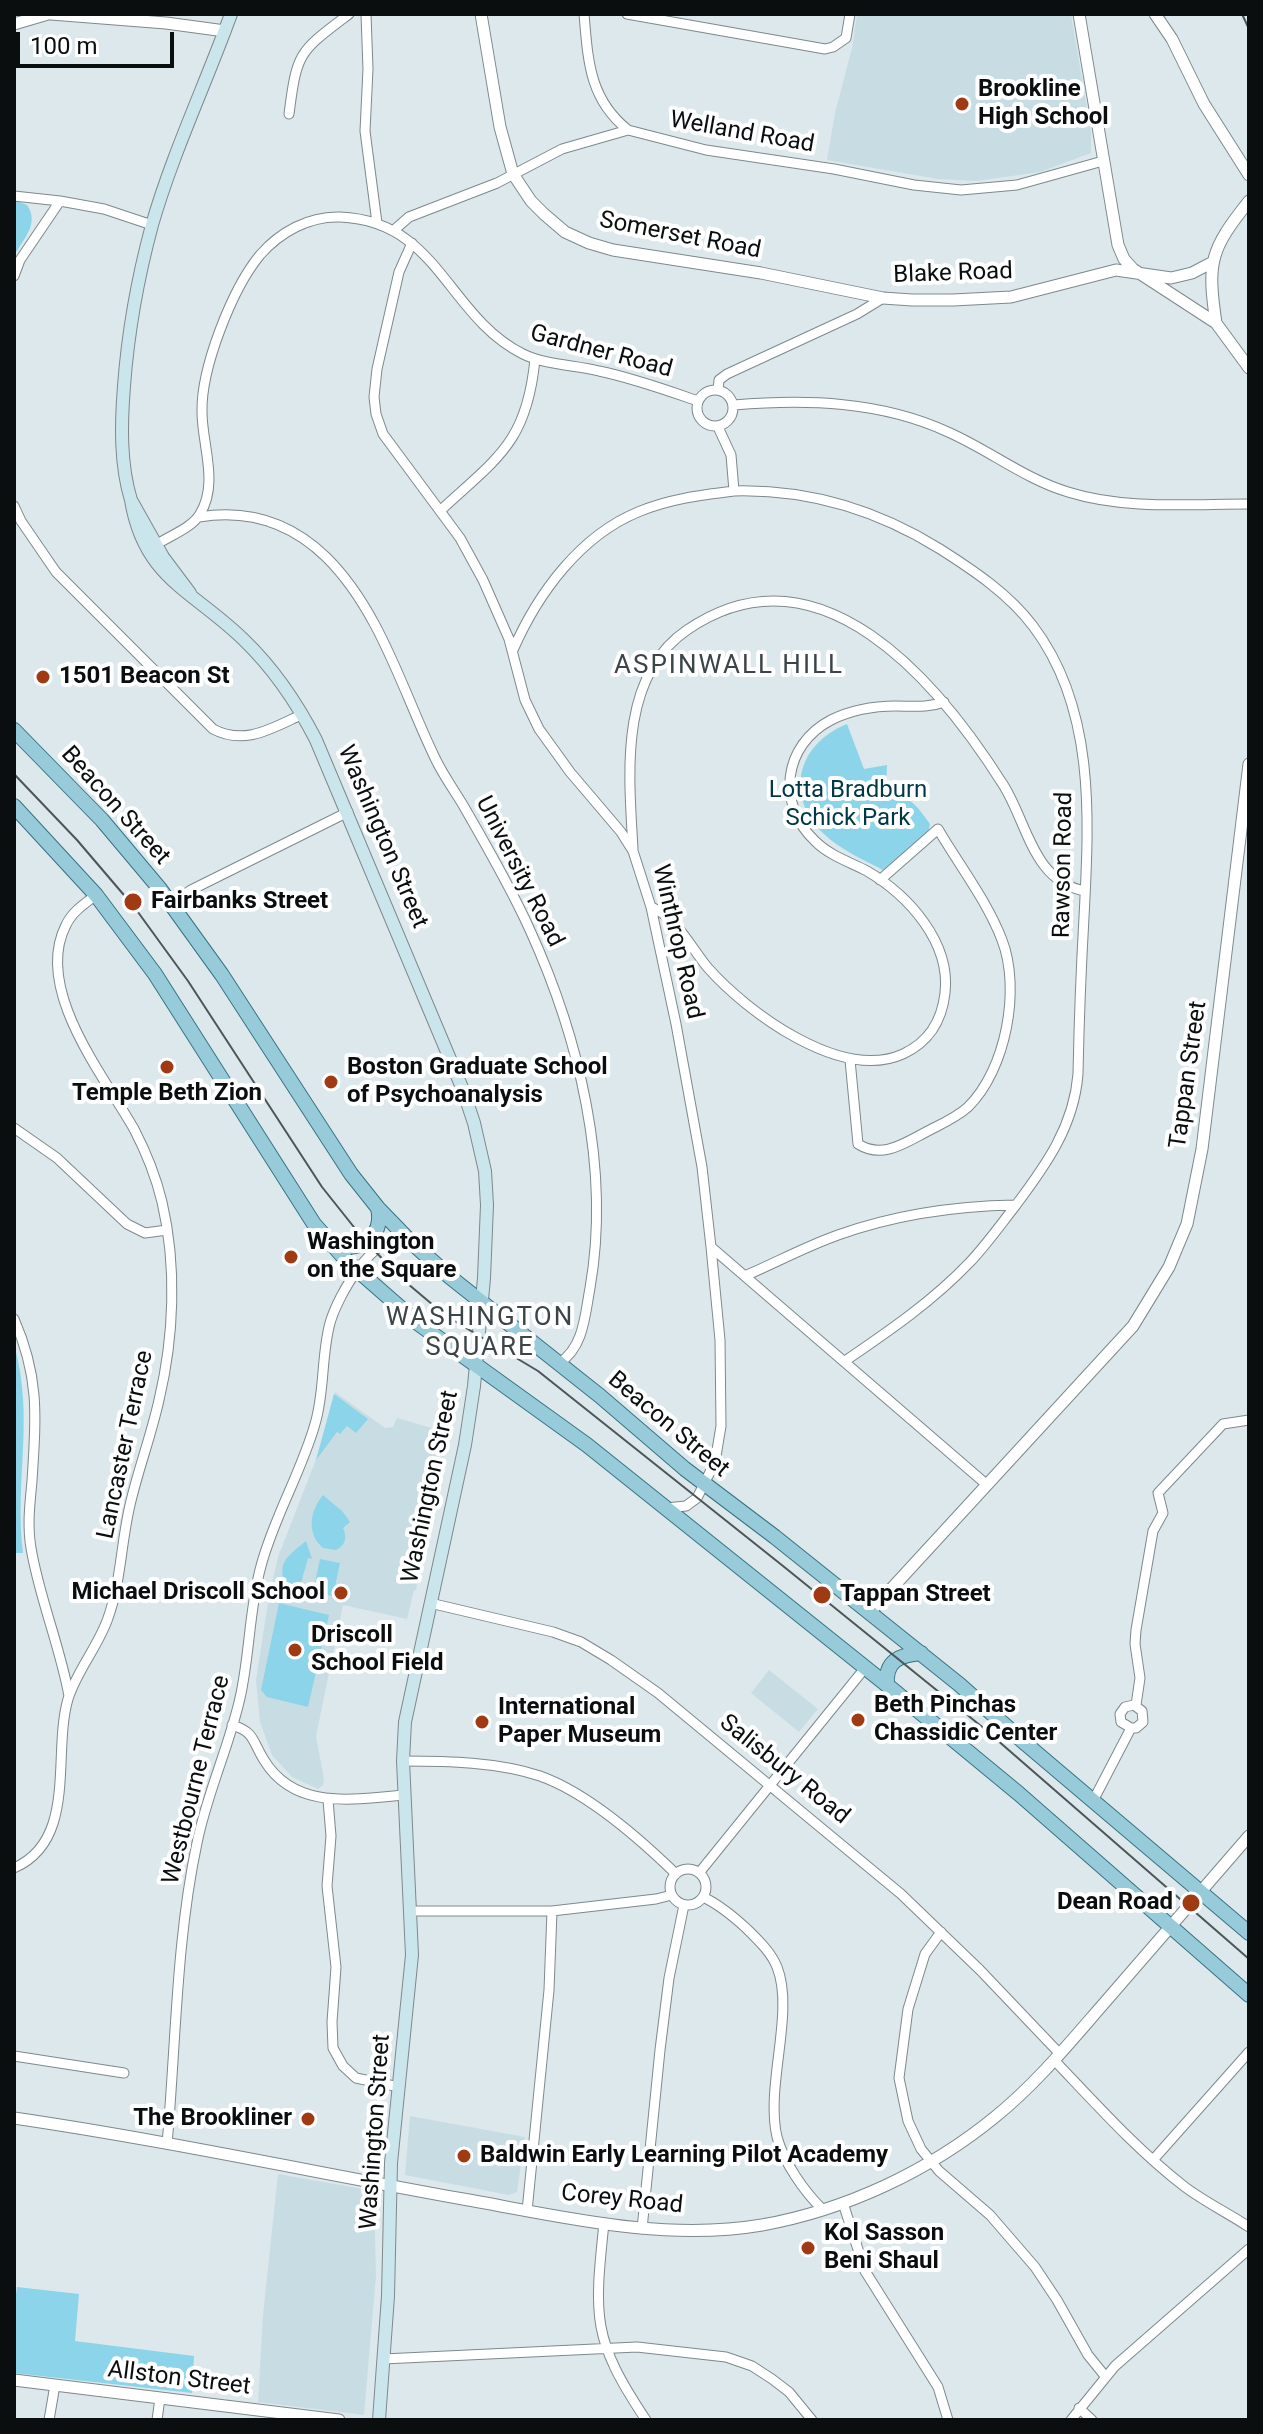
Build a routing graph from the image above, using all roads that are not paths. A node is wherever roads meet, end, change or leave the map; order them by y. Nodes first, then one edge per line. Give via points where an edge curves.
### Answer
1 (50, 14) edge
2 (231, 14) edge
3 (349, 14) edge
4 (366, 14) edge
5 (481, 14) edge
6 (584, 14) edge
7 (627, 14) edge
8 (850, 14) edge
9 (1079, 14) edge
10 (1155, 14) edge
11 (164, 18) edge
12 (14, 24) edge
13 (225, 31) junction
14 (289, 114) dead end
15 (628, 130) junction
16 (1103, 161) junction
17 (513, 174) junction
18 (1249, 175) edge
19 (14, 196) edge
20 (60, 201) junction
21 (1249, 201) edge
22 (377, 223) junction
23 (152, 225) junction
24 (393, 231) junction
25 (412, 243) junction
26 (1211, 263) junction
27 (1142, 275) junction
28 (14, 276) edge
29 (883, 298) junction
30 (1216, 323) junction
31 (535, 359) junction
32 (1249, 368) edge
33 (718, 390) junction
34 (698, 401) junction
35 (734, 405) junction
36 (718, 427) junction
37 (734, 491) junction
38 (131, 500) junction
39 (1249, 504) edge
40 (14, 506) edge
41 (440, 511) junction
42 (199, 517) junction
43 (156, 545) junction
44 (190, 593) junction
45 (513, 650) junction
46 (944, 702) junction
47 (303, 714) junction
48 (14, 730) edge
49 (1249, 764) edge
50 (14, 806) edge
51 (348, 812) junction
52 (1245, 837) edge
53 (633, 851) junction
54 (880, 880) junction
55 (1085, 891) junction
56 (96, 895) junction
57 (171, 904) junction
58 (651, 907) junction
59 (850, 1060) junction
60 (14, 1128) edge
61 (1015, 1205) junction
62 (378, 1208) junction
63 (167, 1230) junction
64 (410, 1241) junction
65 (329, 1244) junction
66 (711, 1247) junction
67 (358, 1271) junction
68 (747, 1275) junction
69 (482, 1302) junction
70 (14, 1319) edge
71 (845, 1361) junction
72 (559, 1363) junction
73 (476, 1365) junction
74 (1249, 1420) edge
75 (704, 1484) junction
76 (986, 1484) junction
77 (666, 1508) junction
78 (430, 1603) junction
79 (870, 1612) junction
80 (921, 1653) junction
81 (865, 1668) junction
82 (887, 1685) junction
83 (69, 1696) junction
84 (1136, 1705) junction
85 (232, 1725) junction
86 (1131, 1728) junction
87 (403, 1761) junction
88 (772, 1785) junction
89 (405, 1795) junction
90 (328, 1800) junction
91 (1093, 1801) junction
92 (1249, 1836) edge
93 (14, 1868) edge
94 (699, 1873) junction
95 (676, 1874) junction
96 (1200, 1893) junction
97 (672, 1895) junction
98 (703, 1897) junction
99 (684, 1905) junction
100 (411, 1911) junction
101 (552, 1911) junction
102 (1172, 1926) junction
103 (941, 1932) junction
104 (1249, 1933) edge
105 (1249, 1995) edge
106 (1249, 2052) edge
107 (14, 2056) edge
108 (1057, 2057) junction
109 (124, 2073) dead end
110 (399, 2087) junction
111 (14, 2118) edge
112 (167, 2144) junction
113 (1153, 2160) junction
114 (931, 2161) junction
115 (390, 2186) junction
116 (843, 2203) junction
117 (822, 2209) junction
118 (527, 2211) junction
119 (604, 2223) junction
120 (1249, 2227) edge
121 (642, 2229) junction
122 (1249, 2249) edge
123 (604, 2348) junction
124 (383, 2359) junction
125 (1105, 2376) junction
126 (14, 2380) edge
127 (55, 2385) junction
128 (160, 2398) junction
129 (1079, 2408) junction
130 (49, 2420) edge
131 (157, 2420) edge
132 (339, 2420) edge
133 (379, 2420) edge
134 (646, 2420) edge
135 (812, 2420) edge
136 (948, 2420) edge
137 (1071, 2420) edge
138 (1092, 2420) edge

1 - 11 street
1 - 12 street
2 - 13 main road, Washington Street
3 - 14 street via 301,55
4 - 22 street via 365,131
5 - 17 street, Somerset Road
6 - 15 street via 591,77 606,109
7 - 8 street via 825,49 846,38
9 - 16 street
10 - 18 street
11 - 13 street
13 - 23 main road, Washington Street
15 - 16 street, Welland Road via 706,150 961,190 1017,185
15 - 17 street via 562,149
16 - 27 street via 1120,252
17 - 24 street via 414,214
17 - 29 street, Somerset Road via 544,214 589,243
19 - 20 street
20 - 23 street
20 - 28 street
21 - 26 street
22 - 24 street, Gardner Road
22 - 42 street, Gardner Road via 337,217 305,223 268,247 247,274 218,335 206,378 202,415 208,483
23 - 38 main road, Washington Street via 127,346 122,432 124,479
24 - 25 street, Gardner Road
25 - 31 street, Gardner Road via 483,327
25 - 41 street, Winthrop Road via 399,272 374,397 383,434
26 - 27 street, Blake Road via 1182,276
26 - 30 street
27 - 29 street, Blake Road via 1116,270 996,299
27 - 30 street
29 - 33 street, Blake Road via 727,374 719,380
30 - 32 street
31 - 34 street, Gardner Road via 618,375
31 - 41 street via 528,405 512,440
33 - 34 street via 706,392
33 - 35 street
34 - 36 street via 700,419
35 - 36 street via 731,417
35 - 39 street via 853,405 922,421 1041,481 1085,497 1130,503
36 - 37 street via 732,458
37 - 45 street, Rawson Road via 654,506 596,537 559,573
37 - 55 street, Rawson Road via 807,495 888,521 962,564 1026,617 1057,663 1077,727 1089,822
38 - 43 main road, Washington Street
38 - 44 main road, Washington Street via 147,550 168,578
40 - 47 street via 56,572 213,729 236,737
41 - 45 street, Winthrop Road via 471,558
42 - 43 street
42 - 72 street, University Road via 247,515 282,525 327,558 364,609 437,762 529,928 582,1083 592,1154 592,1274 576,1347
43 - 44 main road, Washington Street
44 - 47 main road, Washington Street via 247,643
45 - 53 street, Winthrop Road via 528,707 544,737
46 - 53 street via 891,650 831,611 777,601 714,614 669,645 654,663 640,696 631,749
46 - 54 street via 838,717 808,737 791,766 792,803 807,833 828,852
46 - 55 street via 1005,789 1043,867 1059,881
47 - 51 main road, Washington Street
48 - 57 main road, Beacon Street via 102,820
49 - 52 street, Tappan Street
50 - 56 main road
51 - 57 street
51 - 69 main road, Washington Street via 476,1131 487,1205
52 - 76 street, Tappan Street via 1202,1149 1179,1246 1133,1326
53 - 58 street, Winthrop Road
54 - 59 street via 908,903 934,939 945,973 944,1001 933,1030 909,1051 884,1060
54 - 59 street via 938,829 1002,940 1010,970 1008,1019 993,1066 965,1109 889,1150 858,1144
55 - 61 street, Rawson Road via 1074,1101 1057,1146
56 - 63 street, Lancaster Terrace via 64,929 59,977 80,1038 147,1158
56 - 65 main road via 165,988
57 - 62 main road, Beacon Street
58 - 59 street via 669,918 714,974 757,1012 813,1046
58 - 66 street, Winthrop Road via 690,1094
60 - 63 street via 57,1158 127,1224 145,1233
61 - 68 street via 956,1209 863,1227
61 - 71 street, Rawson Road via 960,1272
62 - 64 main road, Beacon Street
62 - 65 main road via 378,1228 361,1244 350,1249
63 - 83 street, Lancaster Terrace via 172,1274 161,1393 130,1506 110,1613
64 - 67 street, Westbourne Terrace via 394,1238 383,1243
64 - 69 main road, Beacon Street
65 - 67 main road
66 - 68 street
66 - 75 street, Winthrop Road via 721,1426 718,1452
67 - 73 main road
67 - 85 street, Westbourne Terrace via 332,1316 314,1429 260,1566
68 - 71 street
69 - 72 main road, Beacon Street
69 - 73 main road, Washington Street
70 - 83 street via 35,1388 31,1548
71 - 76 street
72 - 75 main road, Beacon Street
73 - 77 main road
73 - 78 main road, Washington Street via 460,1472
74 - 84 street via 1223,1424 1158,1493 1163,1513 1152,1533 1136,1630
75 - 77 street via 690,1504
75 - 79 main road, Beacon Street
76 - 79 street, Tappan Street
77 - 81 main road
78 - 87 main road, Washington Street via 407,1707
78 - 88 street, Salisbury Road via 581,1642 658,1693
79 - 80 main road, Beacon Street
80 - 82 main road via 892,1662
80 - 91 main road, Beacon Street
81 - 82 main road
81 - 88 street
82 - 102 main road
83 - 93 street, Lancaster Terrace via 49,1839
84 - 86 street via 1144,1719
84 - 86 street via 1120,1714 1123,1725
85 - 90 street via 250,1734 266,1764 285,1783
85 - 112 street, Westbourne Terrace via 211,1785 187,1901
86 - 91 street
87 - 89 main road, Washington Street
87 - 95 street via 512,1770 553,1782 592,1804
88 - 94 street
88 - 103 street, Salisbury Road
89 - 90 street
89 - 100 main road, Washington Street
90 - 110 street via 327,1886 336,1967 333,2048 356,2078
91 - 96 main road, Beacon Street
92 - 96 street
94 - 95 street via 688,1869
94 - 98 street via 706,1886
95 - 97 street via 670,1884
96 - 102 street, Corey Road
96 - 104 main road, Beacon Street
97 - 99 street
97 - 101 street
98 - 99 street
98 - 117 street via 754,1936 777,1968 782,2008 774,2099 778,2139 788,2163
99 - 121 street via 669,1978
100 - 101 street
100 - 110 main road, Washington Street via 412,1967
101 - 118 street
102 - 105 main road
102 - 108 street, Corey Road
103 - 108 street, Salisbury Road
103 - 114 street via 925,1954 912,1994 900,2065 904,2107
106 - 113 street
107 - 109 street
108 - 113 street, Salisbury Road
108 - 114 street, Corey Road via 994,2118
110 - 115 main road, Washington Street
111 - 112 street, Corey Road
112 - 115 street, Corey Road
113 - 120 street, Salisbury Road via 1196,2195
114 - 116 street, Corey Road
114 - 125 street via 1022,2251
115 - 118 street, Corey Road
115 - 124 main road, Washington Street
116 - 117 street, Corey Road
116 - 136 street via 865,2271 938,2387
117 - 121 street, Corey Road via 745,2227
118 - 119 street, Corey Road
119 - 121 street, Corey Road
119 - 123 street via 597,2310
122 - 125 street
123 - 124 street
123 - 134 street
123 - 135 street via 678,2351 747,2364 789,2392
124 - 133 main road, Washington Street
125 - 129 street
126 - 127 street, Allston Street
127 - 128 street, Allston Street
127 - 130 street
128 - 131 street
128 - 132 street, Allston Street
129 - 137 street
129 - 138 street

